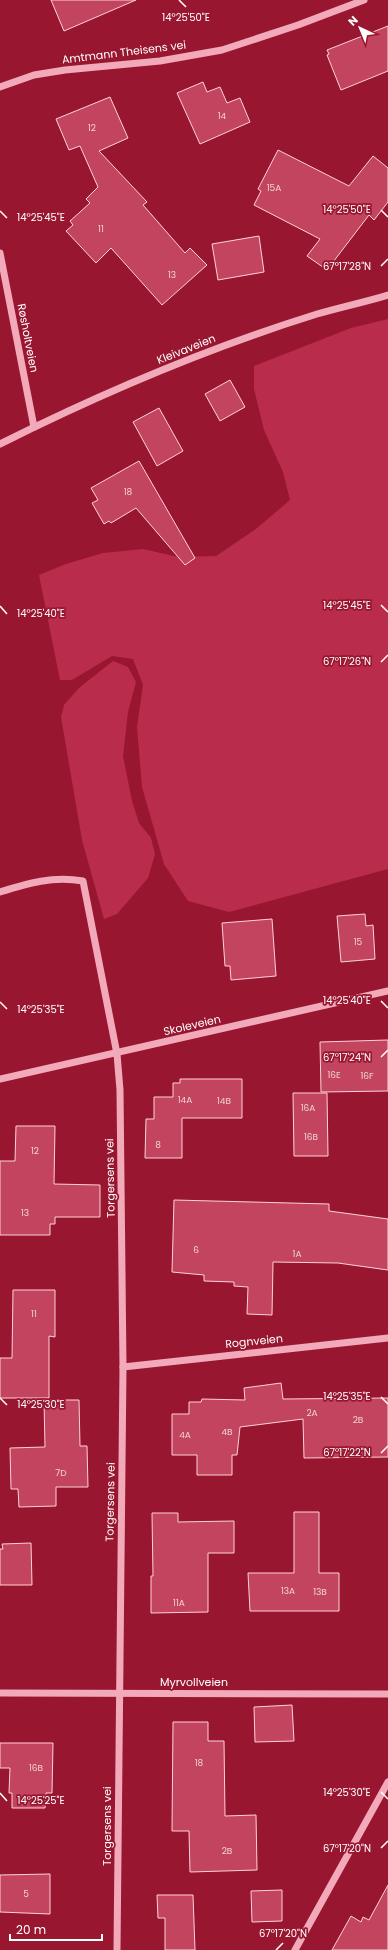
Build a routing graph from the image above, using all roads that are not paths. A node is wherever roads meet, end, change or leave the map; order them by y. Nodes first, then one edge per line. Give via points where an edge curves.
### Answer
1 (364, 0) edge
2 (0, 88) edge
3 (0, 254) edge
4 (388, 296) edge
5 (34, 428) junction
6 (0, 444) edge
7 (0, 892) edge
8 (388, 991) edge
9 (117, 1054) junction
10 (0, 1080) edge
11 (388, 1338) edge
12 (123, 1366) junction
13 (118, 1692) junction
14 (0, 1693) edge
15 (388, 1694) edge
16 (388, 1782) edge
17 (117, 1950) edge
18 (295, 1950) edge

1 - 2 street, Amtmann Theisens vei via 222,50 160,61 34,75
3 - 5 street, Røsholtveien
4 - 5 street, Kleivaveien via 319,314 248,337 172,366
5 - 6 street, Kleivaveien
7 - 9 street, Torgersens vei via 30,883 64,878 83,881
8 - 9 street, Skoleveien
9 - 10 street, Skoleveien via 76,1061
9 - 12 street, Torgersens vei via 120,1090
11 - 12 street, Rognveien
12 - 13 street, Torgersens vei
13 - 14 street, Myrvollveien
13 - 15 street, Myrvollveien
13 - 17 street, Torgersens vei
16 - 18 street

